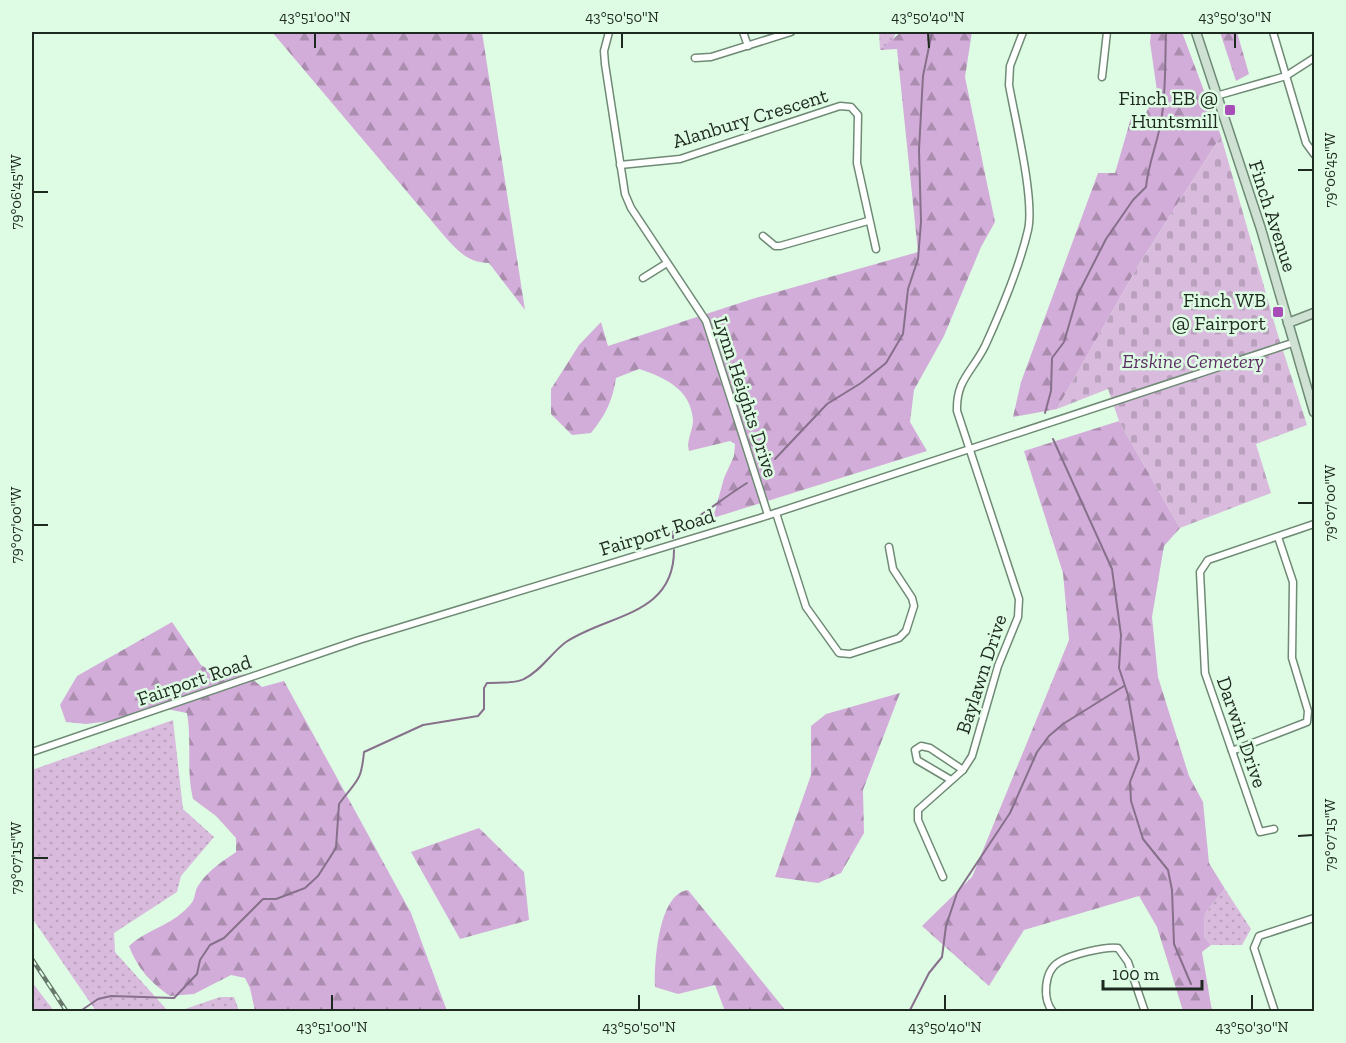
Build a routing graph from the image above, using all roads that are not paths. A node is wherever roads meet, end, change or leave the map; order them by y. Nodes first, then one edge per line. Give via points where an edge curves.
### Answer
1 (609, 32) edge
2 (743, 32) edge
3 (791, 32) edge
4 (1023, 32) edge
5 (1107, 32) edge
6 (1196, 32) edge
7 (1273, 32) edge
8 (748, 46) junction
9 (695, 58) dead end
10 (1314, 58) edge
11 (1286, 76) junction
12 (1102, 77) dead end
13 (1216, 96) junction
14 (1314, 154) edge
15 (620, 165) junction
16 (868, 221) junction
17 (763, 236) dead end
18 (876, 249) dead end
19 (667, 263) junction
20 (643, 278) dead end
21 (1314, 314) edge
22 (1288, 323) junction
23 (1292, 343) junction
24 (1314, 412) edge
25 (970, 450) junction
26 (776, 513) junction
27 (768, 515) junction
28 (1314, 524) edge
29 (1278, 537) junction
30 (889, 547) dead end
31 (1232, 751) junction
32 (32, 752) edge
33 (963, 770) junction
34 (951, 780) junction
35 (1274, 830) dead end
36 (943, 877) dead end
37 (1314, 918) edge
38 (1053, 1011) edge
39 (1145, 1011) edge
40 (1275, 1011) edge

1 - 15 street, Lynn Heights Drive via 605,64
2 - 8 street
3 - 8 street
4 - 25 street, Baylawn Drive via 1010,66 1009,85 1029,204 1029,227 987,341 957,394 957,411
5 - 12 street
6 - 13 main road, Finch Avenue
7 - 11 street
8 - 9 street
10 - 11 street
11 - 13 street
11 - 14 street via 1306,142
13 - 22 main road, Finch Avenue
15 - 16 street, Alanbury Crescent via 680,159 840,106 851,107 858,115 857,164
15 - 19 street, Lynn Heights Drive via 631,208
16 - 17 street via 780,246
16 - 18 street, Alanbury Crescent
19 - 20 street
19 - 27 street, Lynn Heights Drive via 714,339
21 - 22 main road
22 - 23 main road, Finch Avenue
23 - 24 main road, Finch Avenue
23 - 25 street, Fairport Road
25 - 26 street, Fairport Road
25 - 33 street, Baylawn Drive via 1019,599 1018,617 998,666 972,756
26 - 27 street, Fairport Road
26 - 30 street via 806,607 839,653 850,654 899,638 906,631 914,606 893,569
27 - 32 street, Fairport Road via 359,640
28 - 29 street, Darwin Drive
29 - 31 street via 1293,582 1292,658 1308,711 1307,722
29 - 31 street, Darwin Drive via 1208,560 1200,572 1204,673
31 - 35 street, Darwin Drive via 1260,832
33 - 34 street, Baylawn Drive
33 - 34 street, Baylawn Drive via 930,748 921,746 915,750 917,760
34 - 36 street, Baylawn Drive via 918,810 918,820
37 - 40 street via 1259,936 1255,944
38 - 39 street via 1044,992 1054,966 1109,947 1118,948 1128,962

